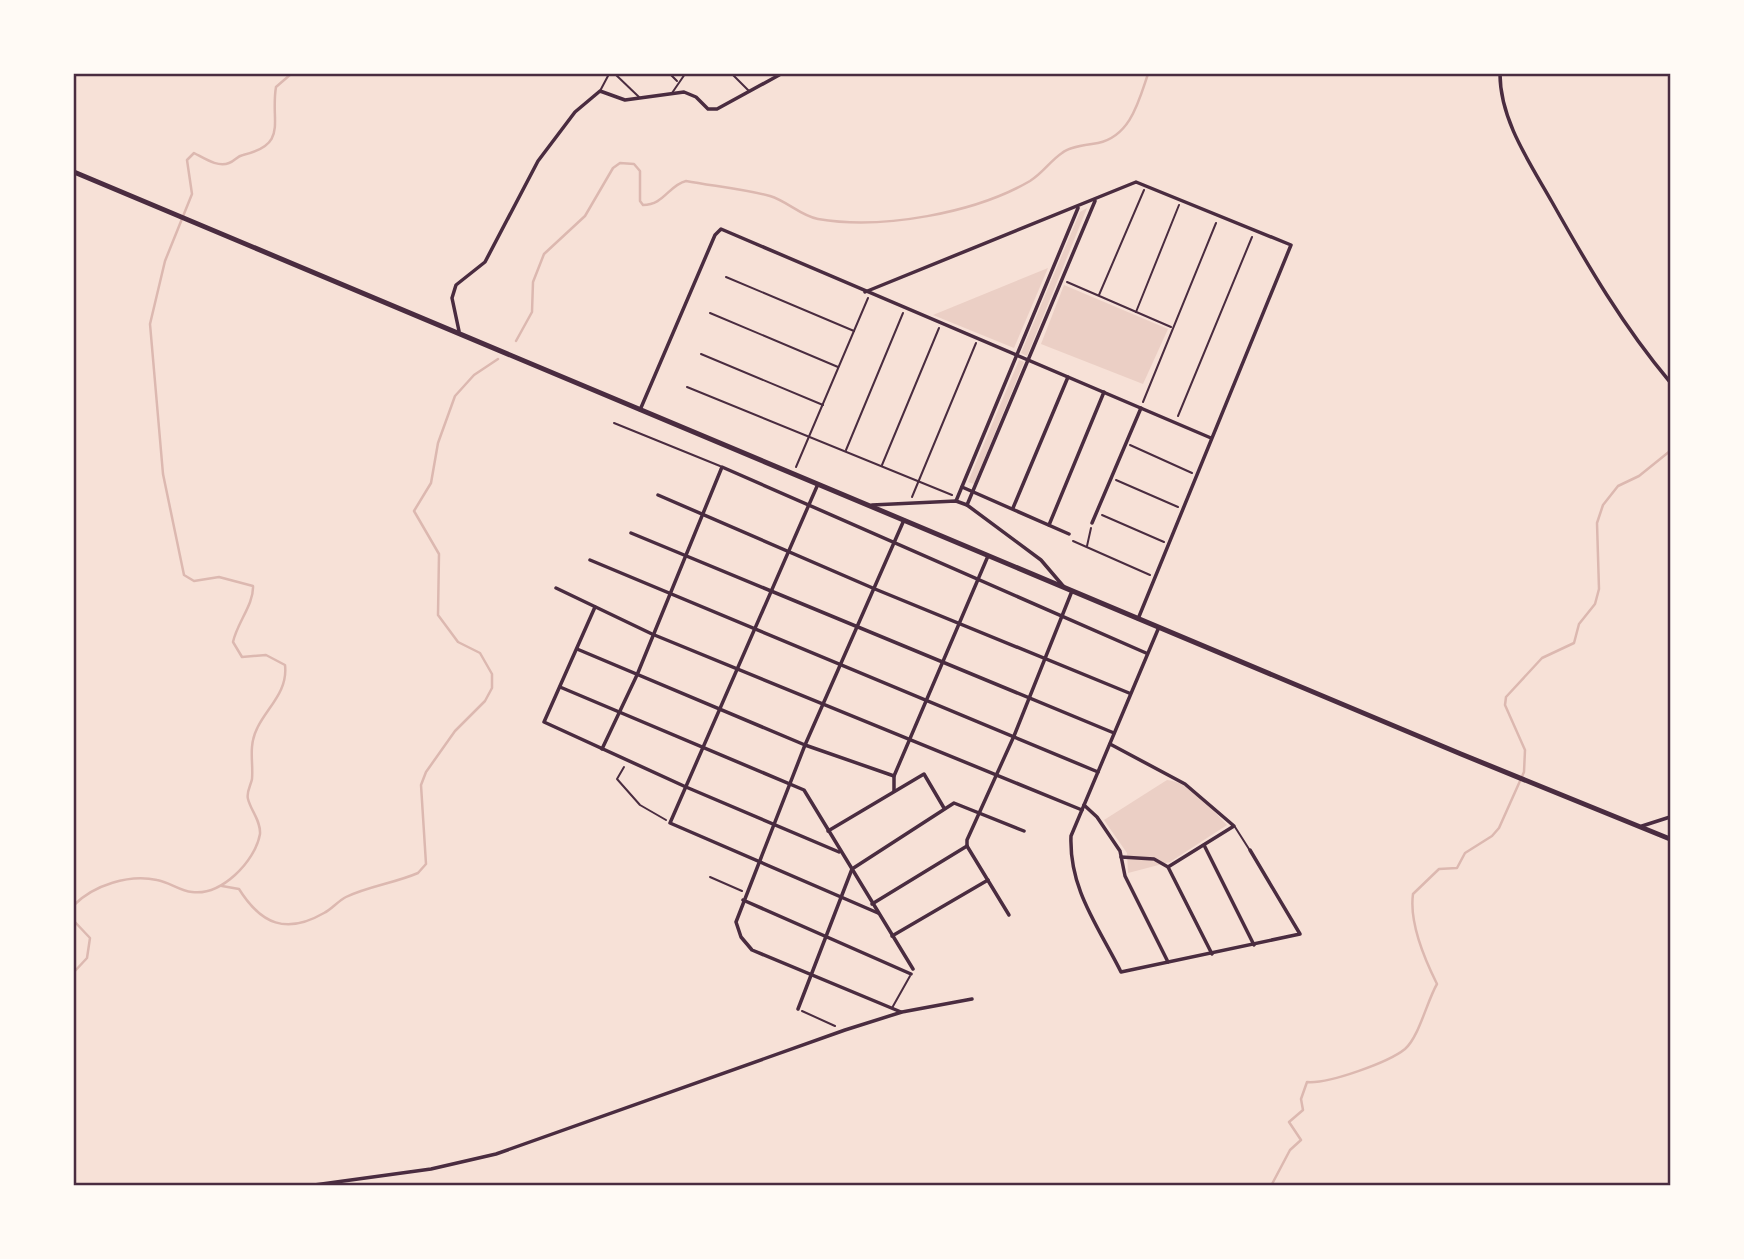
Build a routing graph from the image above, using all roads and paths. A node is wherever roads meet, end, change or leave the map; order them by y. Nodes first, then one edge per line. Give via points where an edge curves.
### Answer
1 (609, 74) edge
2 (615, 74) edge
3 (670, 74) edge
4 (685, 74) edge
5 (732, 74) edge
6 (781, 74) edge
7 (1500, 74) edge
8 (678, 82) junction
9 (602, 92) junction
10 (750, 92) junction
11 (672, 94) junction
12 (641, 99) junction
13 (74, 172) edge
14 (1145, 186) junction
15 (1181, 200) junction
16 (1095, 201) junction
17 (1078, 208) junction
18 (1219, 215) junction
19 (1255, 229) junction
20 (726, 277) dead end
21 (1062, 280) junction
22 (868, 293) junction
23 (1099, 296) junction
24 (905, 309) junction
25 (1136, 312) junction
26 (710, 313) dead end
27 (941, 324) junction
28 (1172, 328) junction
29 (459, 331) junction
30 (854, 331) junction
31 (978, 339) junction
32 (701, 354) dead end
33 (1017, 356) junction
34 (1028, 360) junction
35 (839, 367) junction
36 (1068, 377) junction
37 (1671, 382) edge
38 (687, 387) dead end
39 (1104, 392) junction
40 (822, 405) junction
41 (1141, 408) junction
42 (640, 410) junction
43 (1175, 422) junction
44 (614, 423) dead end
45 (809, 435) junction
46 (1211, 438) junction
47 (1126, 443) junction
48 (846, 450) junction
49 (882, 465) junction
50 (722, 467) junction
51 (793, 474) junction
52 (1196, 475) junction
53 (1111, 478) junction
54 (919, 481) junction
55 (818, 484) junction
56 (962, 487) junction
57 (973, 491) junction
58 (658, 495) dead end
59 (957, 499) junction
60 (910, 503) junction
61 (810, 504) junction
62 (870, 505) junction
63 (967, 505) junction
64 (1013, 508) junction
65 (1183, 509) junction
66 (1097, 513) junction
67 (702, 514) junction
68 (904, 520) junction
69 (1092, 523) joint
70 (1049, 525) junction
71 (631, 533) dead end
72 (1069, 534) joint
73 (896, 542) junction
74 (1168, 543) junction
75 (1087, 548) junction
76 (789, 552) junction
77 (685, 555) junction
78 (988, 556) junction
79 (590, 560) dead end
80 (979, 577) junction
81 (1155, 577) junction
82 (556, 588) dead end
83 (875, 589) junction
84 (1069, 590) junction
85 (773, 591) junction
86 (670, 594) junction
87 (595, 607) junction
88 (1063, 614) junction
89 (1138, 618) junction
90 (960, 624) junction
91 (859, 627) junction
92 (1159, 627) junction
93 (756, 630) junction
94 (652, 634) junction
95 (577, 649) junction
96 (1146, 653) junction
97 (1045, 659) junction
98 (943, 662) junction
99 (842, 665) junction
100 (738, 669) junction
101 (637, 675) junction
102 (560, 687) junction
103 (1129, 693) junction
104 (1029, 697) junction
105 (928, 701) junction
106 (823, 705) junction
107 (720, 708) junction
108 (618, 712) junction
109 (1114, 733) junction
110 (1014, 736) junction
111 (911, 740) junction
112 (1110, 744) junction
113 (805, 745) junction
114 (602, 749) junction
115 (703, 749) junction
116 (627, 760) junction
117 (1098, 772) junction
118 (894, 776) junction
119 (997, 776) junction
120 (789, 783) junction
121 (686, 787) junction
122 (894, 791) junction
123 (1083, 807) junction
124 (944, 808) junction
125 (980, 812) junction
126 (1671, 817) edge
127 (670, 823) junction
128 (772, 823) junction
129 (1234, 826) junction
130 (1640, 827) junction
131 (828, 831) junction
132 (1024, 831) dead end
133 (1671, 841) edge
134 (1204, 845) junction
135 (967, 846) junction
136 (1251, 850) joint
137 (841, 852) junction
138 (1121, 857) junction
139 (757, 861) junction
140 (1167, 867) junction
141 (852, 869) junction
142 (710, 877) dead end
143 (988, 880) junction
144 (746, 892) junction
145 (841, 896) junction
146 (743, 900) junction
147 (872, 904) junction
148 (878, 914) junction
149 (1009, 915) dead end
150 (892, 936) junction
151 (827, 937) junction
152 (1254, 945) junction
153 (1212, 954) junction
154 (1168, 962) junction
155 (912, 971) junction
156 (811, 976) junction
157 (972, 999) dead end
158 (892, 1008) junction
159 (798, 1009) joint
160 (902, 1012) junction
161 (845, 1030) junction
162 (307, 1185) edge

1 - 9 lane
2 - 12 lane
3 - 8 lane
4 - 8 lane
5 - 10 lane
6 - 10 street
7 - 37 street via 1506,112 1522,149 1616,312
8 - 11 lane
9 - 12 street via 625,100
9 - 29 street via 575,112 538,162 485,262 456,285 452,298
10 - 11 street via 711,110 690,94
11 - 12 street
13 - 29 main road
14 - 15 street
14 - 16 street via 1136,182
14 - 23 path
15 - 18 street
15 - 25 path
16 - 17 street
16 - 21 street
17 - 22 street
17 - 33 street
18 - 19 street
18 - 28 path
19 - 43 path
19 - 46 street via 1288,242 1292,248
20 - 30 path
21 - 23 path
21 - 34 street
22 - 24 street
22 - 30 path
22 - 42 street via 721,229
23 - 25 path
24 - 27 street
24 - 48 path
25 - 28 path
26 - 35 path
27 - 31 street
27 - 49 path
28 - 41 path
29 - 42 main road
30 - 35 path
31 - 33 street
31 - 54 path
32 - 40 path
33 - 34 street
33 - 56 street
34 - 36 street
34 - 57 street
35 - 40 path
36 - 39 street
36 - 64 street
38 - 45 path
39 - 41 street
39 - 70 street
40 - 45 path
41 - 43 street
41 - 47 street
42 - 51 main road
43 - 46 street
44 - 50 lane
45 - 48 path
45 - 51 path
46 - 52 street
47 - 52 path
47 - 53 street
48 - 49 path
49 - 54 path
50 - 61 street
50 - 67 street
51 - 55 main road
52 - 65 street
53 - 65 path
53 - 66 street
54 - 59 path
54 - 60 path
55 - 61 street
55 - 62 main road
56 - 57 street
56 - 59 street
57 - 63 street
57 - 64 street
58 - 67 street
59 - 60 street
59 - 63 street
60 - 62 street
61 - 73 street
61 - 76 street
62 - 68 main road
63 - 84 street via 1041,560
64 - 70 street
65 - 74 street
66 - 69 street
66 - 74 path
67 - 76 street
67 - 77 street
68 - 73 street
68 - 78 main road
69 - 75 path
70 - 72 street
71 - 77 street
72 - 75 path via 1073,542
73 - 80 street
73 - 83 street
74 - 81 street
75 - 81 path
76 - 83 street
76 - 85 street
77 - 85 street
77 - 86 street
78 - 80 street
78 - 84 main road
79 - 86 street
80 - 88 street
80 - 90 street
81 - 89 street
82 - 87 street
83 - 90 street
83 - 91 street
84 - 88 street
84 - 89 main road
85 - 91 street
85 - 93 street
86 - 93 street
86 - 94 street
87 - 94 street
87 - 95 street
88 - 96 street
88 - 97 street
89 - 92 main road
90 - 97 street
90 - 98 street
91 - 98 street
91 - 99 street
92 - 96 street
92 - 130 main road
93 - 99 street
93 - 100 street
94 - 100 street
94 - 101 street
95 - 101 street
95 - 102 street
96 - 103 street
97 - 103 street
97 - 104 street
98 - 104 street
98 - 105 street
99 - 105 street
99 - 106 street
100 - 106 street
100 - 107 street
101 - 107 street
101 - 108 street
102 - 108 street
102 - 114 street via 544,722
103 - 109 street
104 - 109 street
104 - 110 street
105 - 110 street
105 - 111 street
106 - 111 street
106 - 113 street
107 - 113 street
107 - 115 street
108 - 114 street
108 - 115 street
109 - 112 street
110 - 117 street
110 - 119 street
111 - 118 street
111 - 119 street
112 - 117 street
112 - 129 street via 1181,782
113 - 118 street
113 - 120 street
114 - 116 street
115 - 120 street
115 - 121 street
116 - 121 street
116 - 127 path via 617,779 640,805
117 - 123 street
118 - 122 street
119 - 123 street
119 - 125 street
120 - 128 street
120 - 131 street via 804,790
121 - 127 street
121 - 128 street
122 - 124 street via 925,774
122 - 131 street
123 - 138 street via 1097,817
123 - 154 street via 1071,835 1071,870 1122,972
124 - 125 street via 954,803
124 - 141 street
125 - 132 street
125 - 135 street
126 - 130 street
127 - 139 street
128 - 137 street
128 - 139 street
129 - 134 street
129 - 136 lane
130 - 133 main road
131 - 137 street
134 - 140 street
134 - 152 street
135 - 143 street
135 - 147 street
136 - 152 street via 1300,934
137 - 141 street
138 - 140 street via 1154,859
138 - 154 street via 1125,876
139 - 144 street
139 - 145 street
140 - 153 street
141 - 145 street
141 - 147 street
142 - 144 path
143 - 149 street
143 - 150 street
144 - 146 street
145 - 148 street
145 - 151 street
146 - 151 street
146 - 156 street via 736,922 752,950
147 - 148 street
148 - 150 street
150 - 155 street
151 - 155 street
151 - 156 street
152 - 153 street
153 - 154 street
155 - 158 lane
156 - 158 street
156 - 159 street
157 - 160 street
158 - 160 street
159 - 161 path
160 - 161 street
161 - 162 street via 496,1154 431,1169

